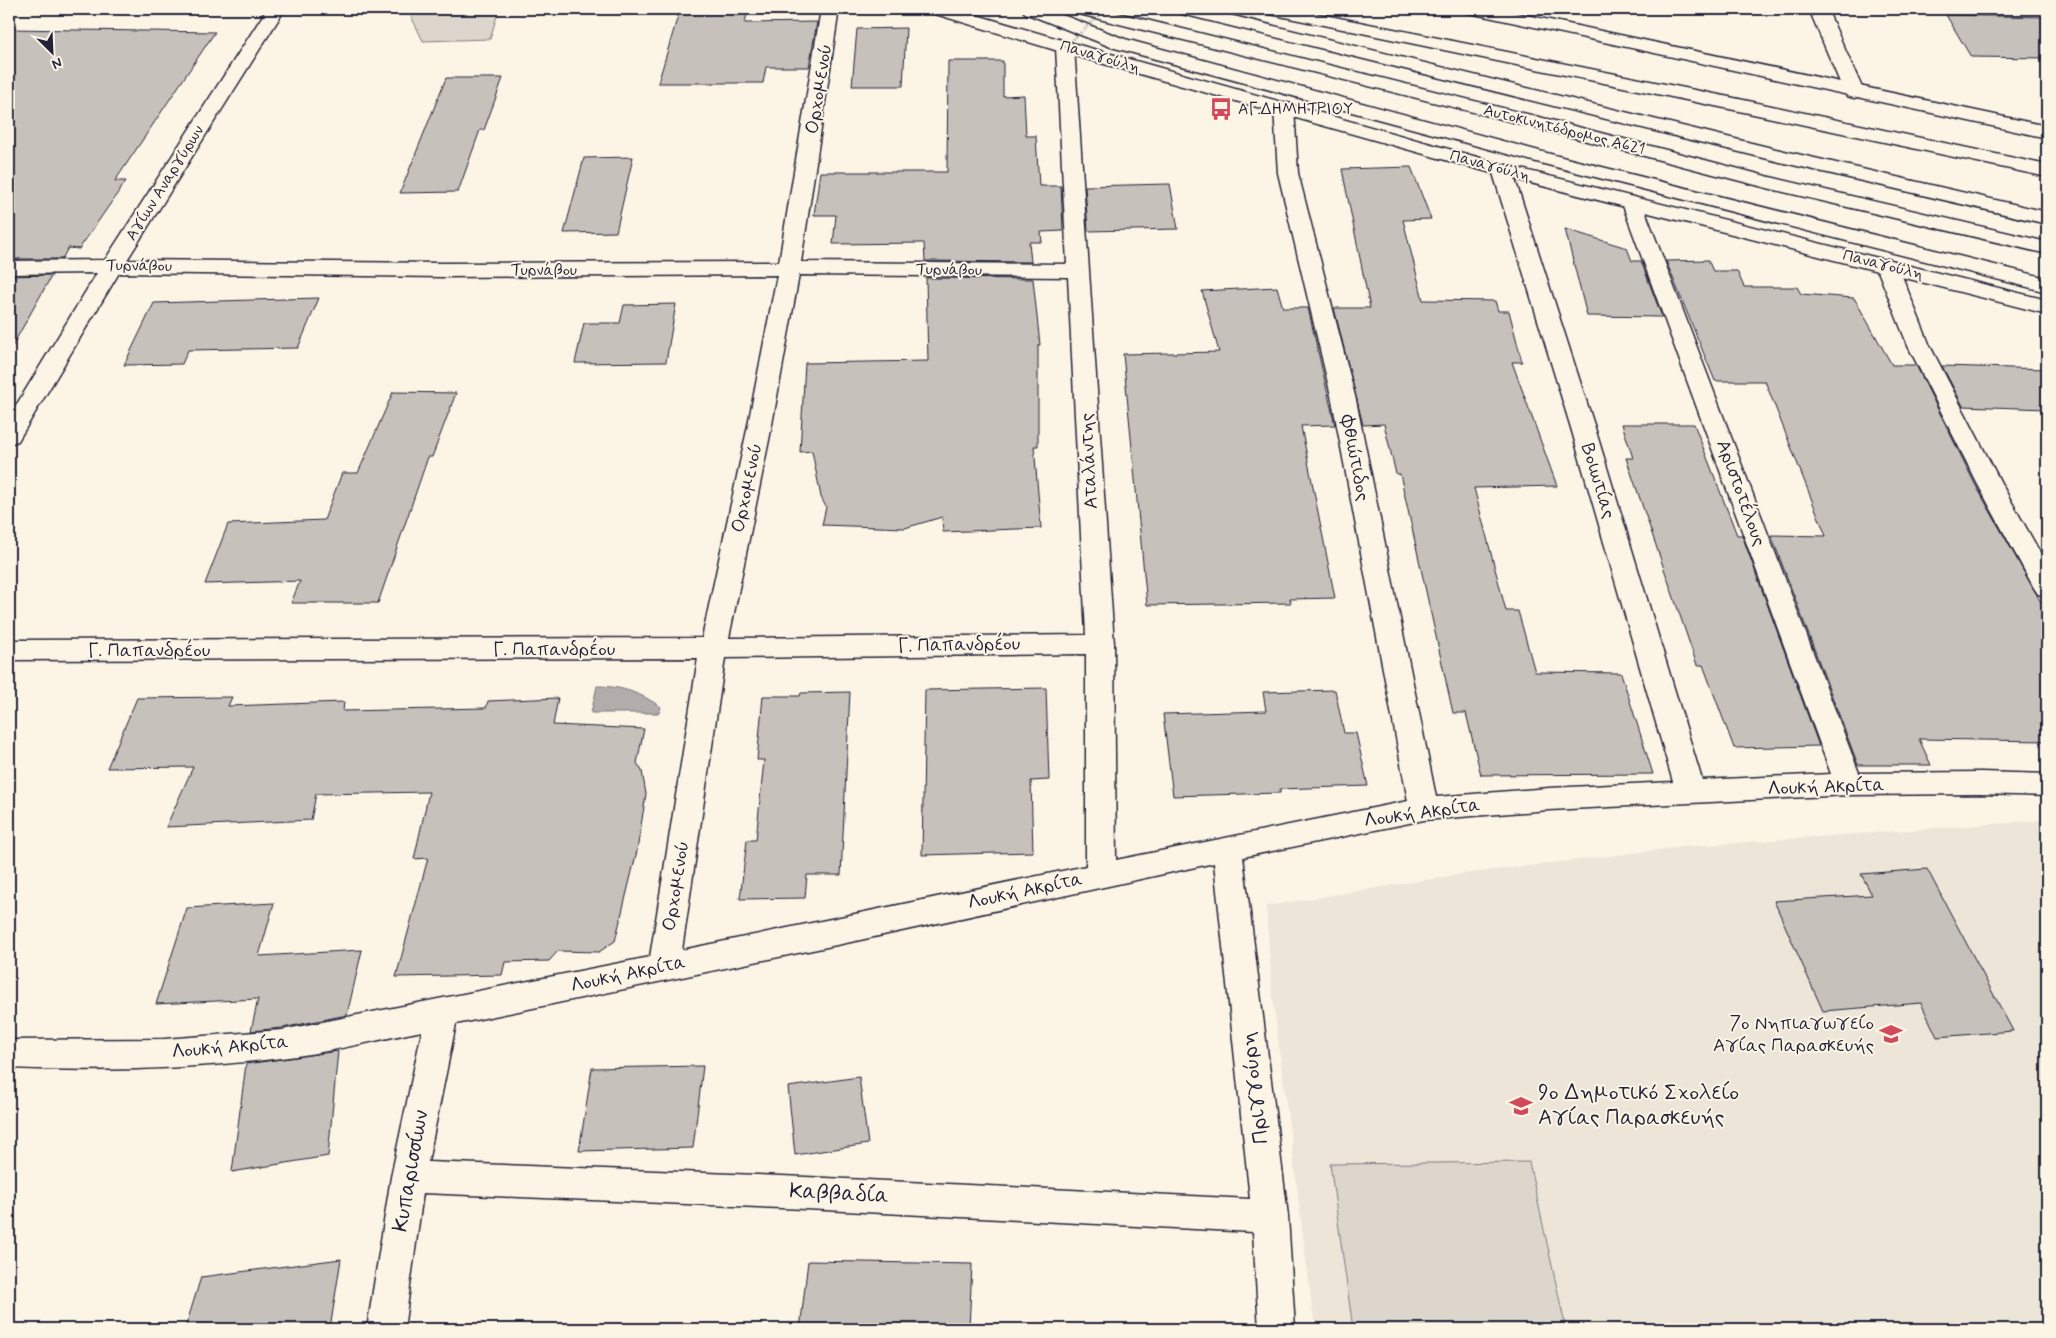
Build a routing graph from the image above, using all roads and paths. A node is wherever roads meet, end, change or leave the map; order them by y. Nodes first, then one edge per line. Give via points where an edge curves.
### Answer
1 (276, 9) edge
2 (830, 9) edge
3 (938, 9) edge
4 (1031, 9) edge
5 (1081, 9) edge
6 (1106, 9) edge
7 (1184, 9) edge
8 (1270, 9) edge
9 (1474, 9) edge
10 (1818, 9) edge
11 (1497, 11) edge
12 (1065, 47) junction
13 (1854, 92) junction
14 (1284, 108) junction
15 (2047, 132) edge
16 (1502, 170) junction
17 (2047, 171) edge
18 (1632, 202) junction
19 (2047, 218) edge
20 (2047, 248) edge
21 (112, 266) junction
22 (1887, 266) junction
23 (9, 267) edge
24 (789, 268) junction
25 (1079, 271) junction
26 (2047, 284) edge
27 (2047, 307) edge
28 (9, 436) edge
29 (2047, 588) edge
30 (1100, 644) junction
31 (713, 648) junction
32 (9, 650) edge
33 (1849, 784) junction
34 (2047, 785) edge
35 (1691, 793) junction
36 (1424, 809) junction
37 (1227, 848) junction
38 (1101, 874) junction
39 (664, 967) junction
40 (442, 1013) junction
41 (9, 1054) edge
42 (408, 1177) junction
43 (1270, 1216) junction
44 (385, 1329) edge
45 (1276, 1329) edge

1 - 21 main road, Αγίων Αναργύρων
2 - 24 main road, Ορχομενού
3 - 12 main road, Παναγούλη
4 - 26 main road via 1118,43 1551,160
5 - 20 main road, Αυτοκινητόδρομος Α621 via 1767,182
6 - 12 path, bridge
7 - 19 main road, Αυτοκινητόδρομος Α621 via 1780,156
8 - 17 main road
9 - 11 main road
10 - 13 main road
11 - 13 main road
12 - 14 main road, Παναγούλη
12 - 25 main road, Αταλάντης
13 - 15 main road
14 - 16 main road, Παναγούλη
14 - 36 main road, Φθιώτιδος via 1288,173 1344,400
16 - 18 main road, Παναγούλη
16 - 35 main road, Βοιωτίας via 1583,428
18 - 22 main road, Παναγούλη
18 - 33 main road, Αριστοτέλους
21 - 23 main road, Τυρνάβου
21 - 24 main road, Τυρνάβου via 442,270
21 - 28 main road, Αγίων Αναργύρων
22 - 27 main road, Παναγούλη
22 - 29 main road via 1919,346 1988,483
24 - 25 main road, Τυρνάβου
24 - 31 main road, Ορχομενού
25 - 30 main road, Αταλάντης
30 - 31 main road, Γ. Παπανδρέου
30 - 38 main road, Αταλάντης
31 - 32 main road, Γ. Παπανδρέου
31 - 39 main road, Ορχομενού
33 - 34 main road, Λουκή Ακρίτα
33 - 35 main road, Λουκή Ακρίτα
35 - 36 main road, Λουκή Ακρίτα
36 - 37 main road, Λουκή Ακρίτα
37 - 38 main road, Λουκή Ακρίτα
37 - 43 main road, Πριγγούρη
38 - 39 main road, Λουκή Ακρίτα
39 - 40 main road, Λουκή Ακρίτα
40 - 41 main road, Λουκή Ακρίτα via 282,1044 155,1053
40 - 42 main road, Κυπαρισσίων
42 - 43 main road, Καββαδία via 806,1192
42 - 44 main road, Κυπαρισσίων
43 - 45 main road, Πριγγούρη

